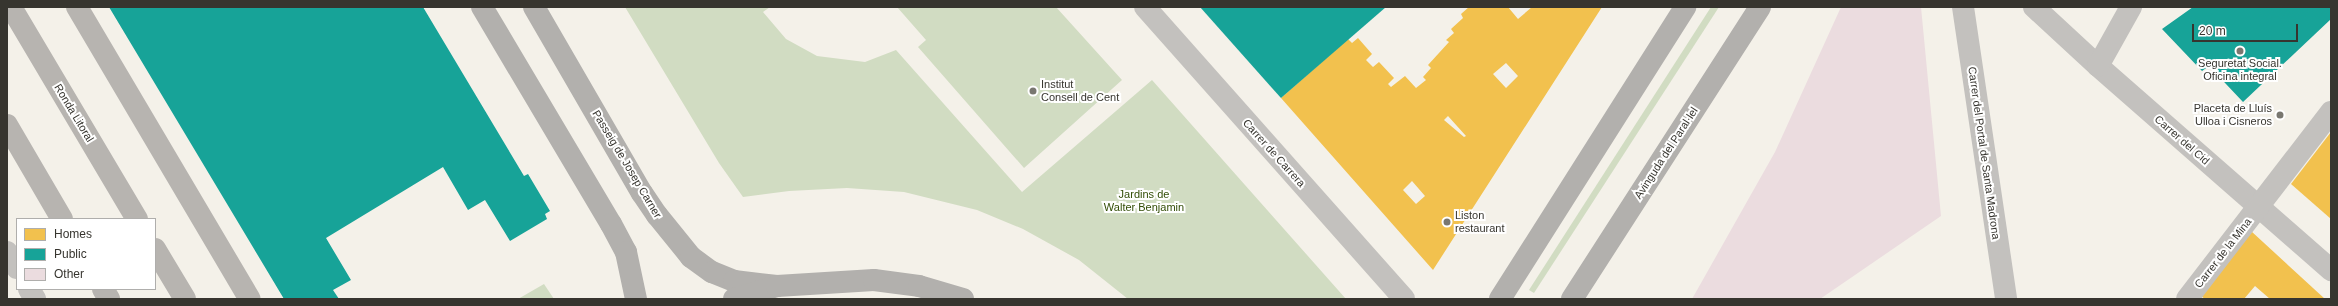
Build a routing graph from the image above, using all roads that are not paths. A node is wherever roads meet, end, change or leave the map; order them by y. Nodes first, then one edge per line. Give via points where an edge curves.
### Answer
1 (11, 7) edge
2 (76, 7) edge
3 (482, 7) edge
4 (534, 7) edge
5 (1145, 7) edge
6 (1685, 7) edge
7 (1760, 7) edge
8 (1963, 7) edge
9 (2034, 7) edge
10 (2131, 7) edge
11 (2098, 66) junction
12 (2331, 112) edge
13 (7, 125) edge
14 (2259, 207) junction
15 (61, 218) edge
16 (136, 218) edge
17 (156, 251) edge
18 (7, 252) edge
19 (16, 266) edge
20 (2331, 270) edge
21 (776, 286) junction
22 (30, 290) edge
23 (104, 290) edge
24 (35, 299) edge
25 (109, 299) edge
26 (184, 299) edge
27 (250, 299) edge
28 (636, 299) edge
29 (734, 299) edge
30 (963, 299) edge
31 (1404, 299) edge
32 (1500, 299) edge
33 (1572, 299) edge
34 (2006, 299) edge
35 (2187, 299) edge

1 - 16 highway, Ronda Litoral
2 - 27 highway
3 - 28 main road via 626,252
4 - 21 main road, Passeig de Josep Carner via 642,193 691,257 712,272 734,281
5 - 31 street, Carrer de Carrera
6 - 32 main road
7 - 33 main road, Avinguda del Paral·lel
8 - 34 street, Carrer del Portal de Santa Madrona
9 - 11 street, Carrer del Cid
10 - 11 street
11 - 14 street, Carrer del Cid
12 - 14 street, Carrer de la Mina
13 - 15 highway
14 - 20 street, Carrer del Cid
14 - 35 street, Carrer de la Mina
17 - 26 highway
18 - 19 street
21 - 29 main road
21 - 30 main road via 874,280 919,286
22 - 24 street
23 - 25 highway

